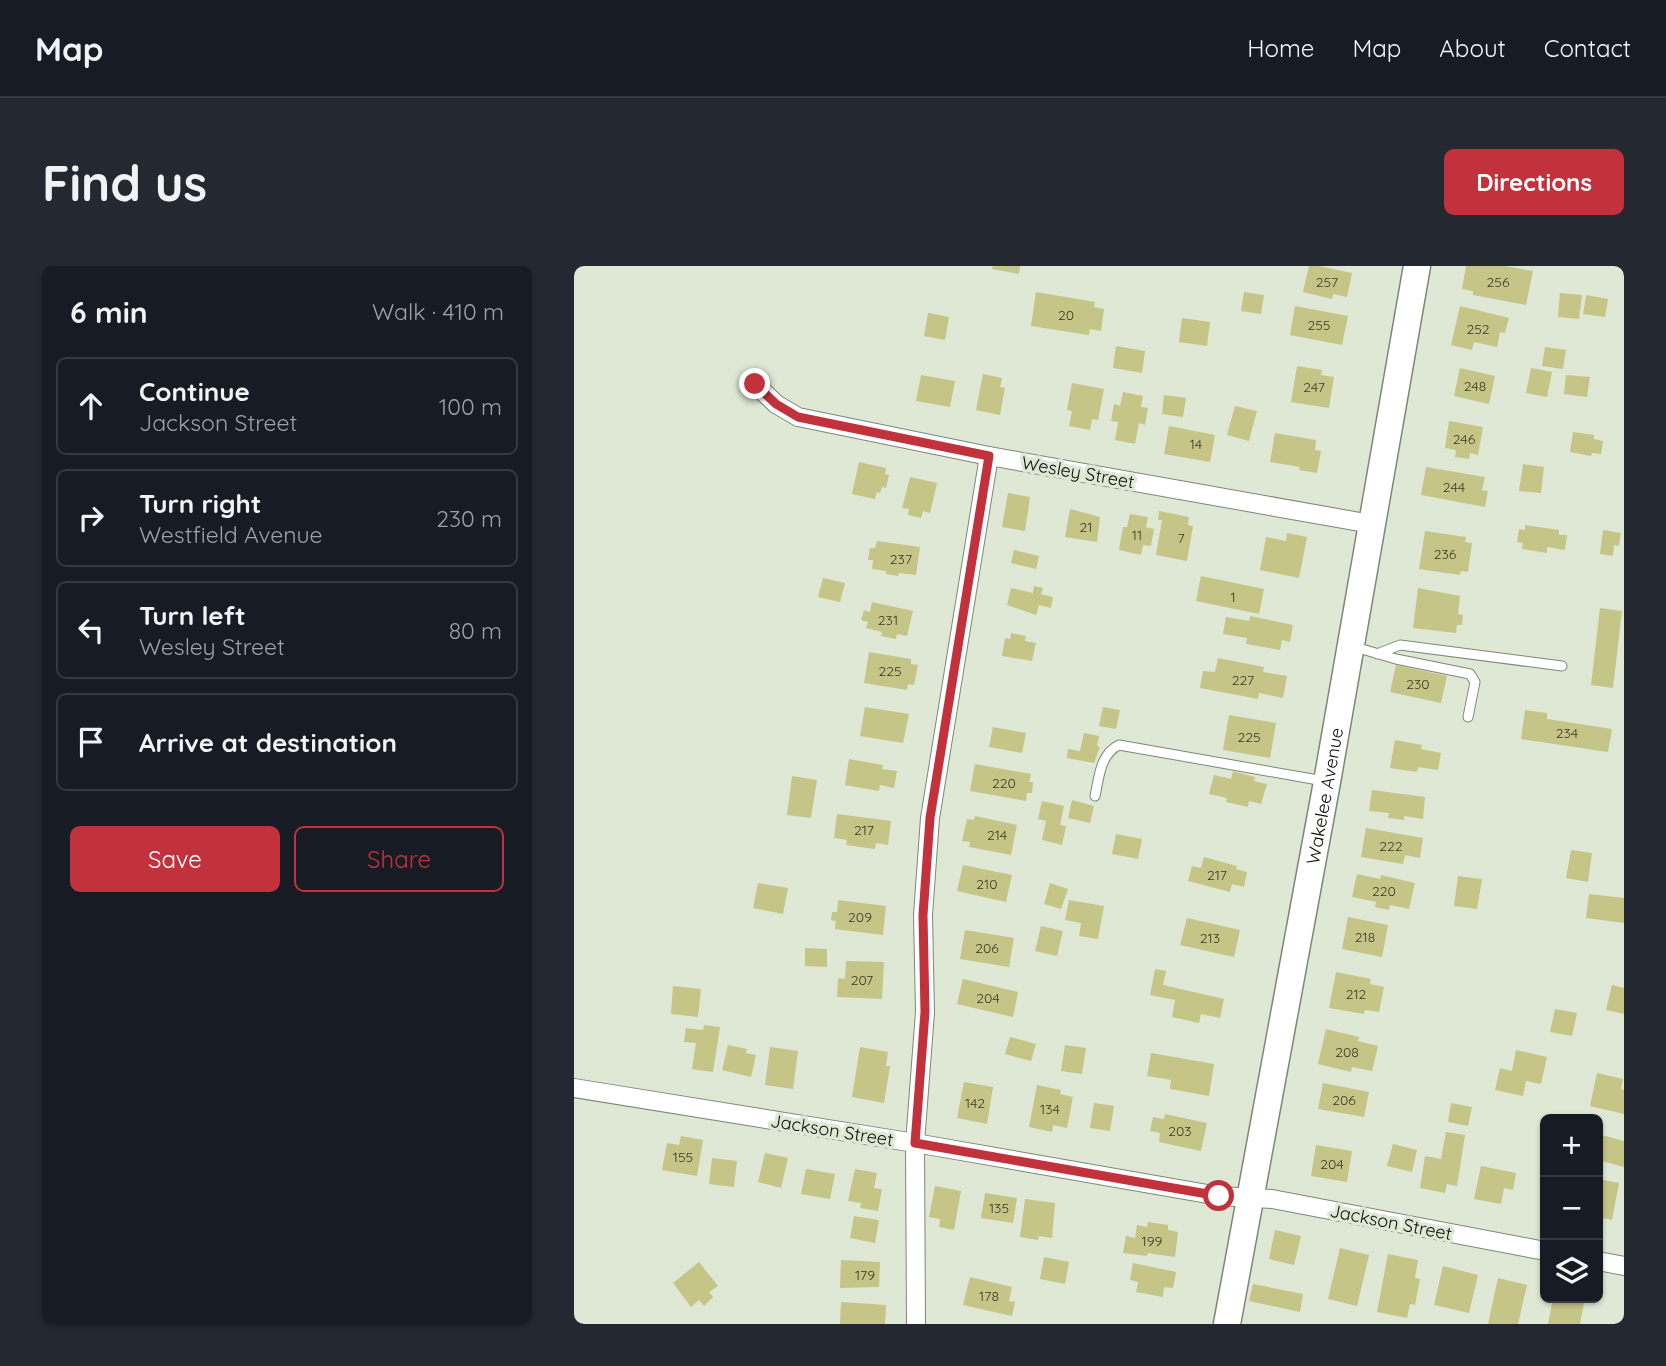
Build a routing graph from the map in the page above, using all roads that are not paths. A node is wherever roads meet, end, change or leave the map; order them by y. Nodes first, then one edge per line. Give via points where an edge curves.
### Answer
1 (1417, 266) edge
2 (755, 384) dead end
3 (989, 456) junction
4 (1371, 524) junction
5 (1350, 645) junction
6 (1377, 654) junction
7 (1562, 666) dead end
8 (1468, 717) dead end
9 (1327, 782) junction
10 (1095, 796) dead end
11 (574, 1088) edge
12 (915, 1143) junction
13 (1249, 1198) junction
14 (1540, 1250) edge
15 (1603, 1262) edge
16 (1624, 1266) edge
17 (916, 1324) edge
18 (1227, 1324) edge

1 - 4 main road, Wakelee Avenue
2 - 3 street, Wesley Street via 798,417
3 - 4 street, Wesley Street
3 - 12 street via 930,818 923,915 925,1012
4 - 5 main road, Wakelee Avenue
5 - 6 lane
5 - 9 main road, Wakelee Avenue
6 - 7 lane via 1400,645
6 - 8 lane via 1470,674 1475,682
9 - 10 lane via 1119,745 1105,757
9 - 13 main road, Wakelee Avenue
11 - 12 street, Jackson Street
12 - 13 street, Jackson Street
12 - 17 street
13 - 14 street, Jackson Street
13 - 18 main road, Wakelee Avenue
15 - 16 street

